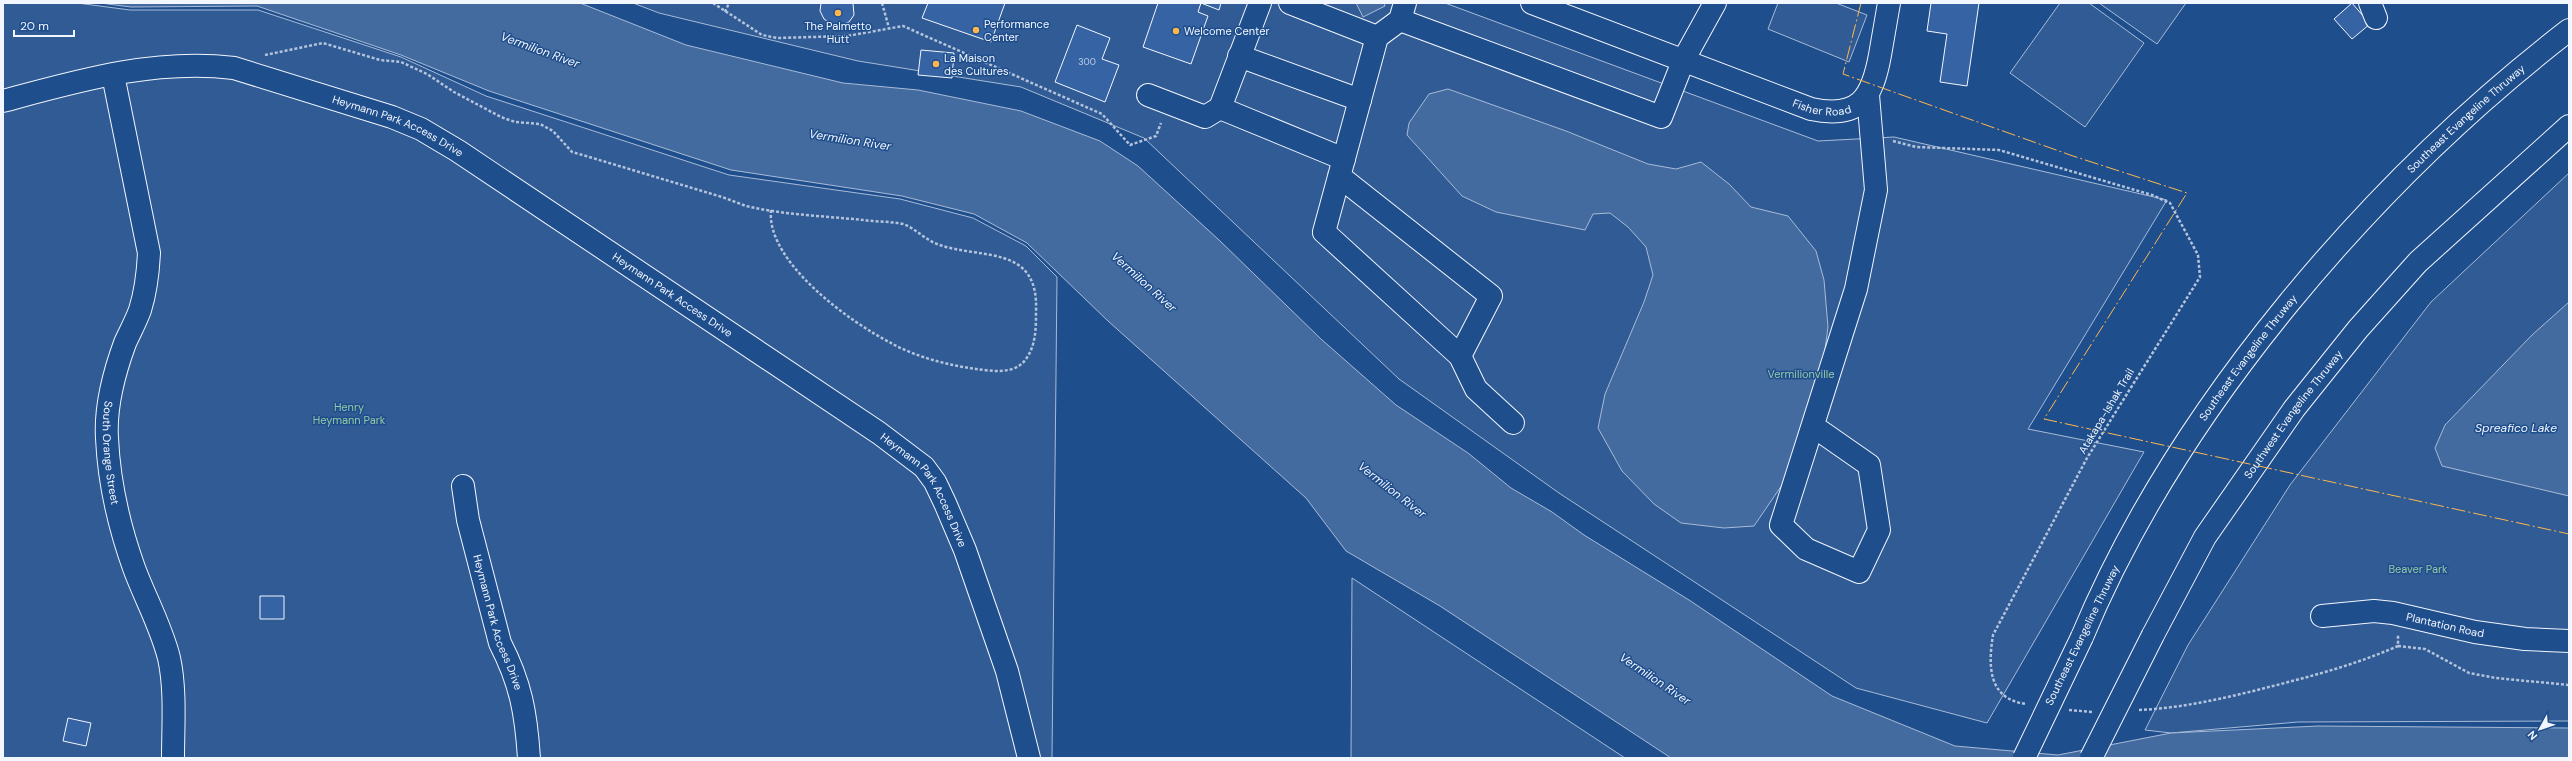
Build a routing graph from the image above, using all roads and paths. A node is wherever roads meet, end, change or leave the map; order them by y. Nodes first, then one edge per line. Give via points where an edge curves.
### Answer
1 (713, 3) edge
2 (729, 3) edge
3 (882, 3) edge
4 (1260, 3) edge
5 (1290, 3) edge
6 (1532, 3) edge
7 (1714, 3) edge
8 (1890, 3) edge
9 (725, 12) junction
10 (1403, 12) edge
11 (890, 28) junction
12 (2569, 30) edge
13 (1377, 37) junction
14 (258, 55) dead end
15 (1239, 56) junction
16 (1684, 60) junction
17 (113, 75) junction
18 (1148, 95) dead end
19 (1868, 95) junction
20 (1360, 100) junction
21 (3, 101) edge
22 (1168, 104) junction
23 (1220, 108) junction
24 (2569, 126) edge
25 (1872, 136) junction
26 (1341, 167) junction
27 (771, 210) junction
28 (1460, 356) junction
29 (1513, 423) dead end
30 (1812, 426) junction
31 (464, 486) dead end
32 (2402, 615) junction
33 (2322, 616) dead end
34 (2569, 641) edge
35 (2398, 646) junction
36 (2569, 684) edge
37 (2028, 705) dead end
38 (2064, 709) dead end
39 (2136, 710) dead end
40 (2100, 712) dead end
41 (173, 758) edge
42 (529, 758) edge
43 (1027, 758) edge
44 (2024, 758) edge
45 (2091, 758) edge

1 - 9 path
2 - 9 path
3 - 11 path
4 - 15 main road
5 - 13 main road
6 - 16 main road, Fisher Road
7 - 16 main road
8 - 19 main road, Fisher Road via 1875,81
9 - 11 path via 762,36 777,38 847,36
10 - 13 main road
10 - 16 main road via 1661,117
11 - 22 path via 903,26 913,30 1102,114 1130,145 1156,136
12 - 44 main road, Southeast Evangeline Thruway, bridge via 2490,94 2382,199 2300,289 2227,384 2164,480 2104,584 2082,637
13 - 20 main road
14 - 27 path via 323,43 380,60 401,62 427,74 501,117 515,122 540,124 553,131 572,152 746,206
15 - 20 main road
15 - 23 main road
16 - 19 main road, Fisher Road via 1824,112 1848,110 1860,105
17 - 21 main road, Heymann Park Access Drive via 76,81
17 - 41 main road, South Orange Street via 149,253 147,281 140,311 125,345 107,409 109,471 120,525 134,569 156,618 169,659 174,709
17 - 43 main road, Heymann Park Access Drive via 186,64 234,68 385,114 421,129 458,150 909,453 924,466 936,482 965,550 1007,670
18 - 22 main road
19 - 25 main road
20 - 26 main road
22 - 23 main road via 1205,117
23 - 26 main road
24 - 45 main road, Southwest Evangeline Thruway, bridge via 2418,262 2294,409 2205,537
25 - 30 main road via 1876,190 1861,266
25 - 37 path, Atakapa-Ishak Trail via 1916,147 1999,150 2152,195 2170,203 2198,255 2200,277 2192,293 2144,363 2087,458 1993,635 1989,661 1996,688 2013,703
26 - 28 main road via 1324,232
26 - 28 main road via 1491,296
27 - 27 path via 902,224 937,244 1000,255 1014,261 1025,272 1034,293 1036,308 1032,349 1025,362 1010,370 994,372 947,364 892,344 858,324 797,270 774,236 770,225
28 - 29 main road via 1476,389
30 - 30 main road via 1869,465 1879,530 1859,572 1806,549 1781,525
31 - 42 main road, Heymann Park Access Drive via 468,520 500,643 510,662 523,699
32 - 33 main road, Plantation Road via 2374,611
32 - 34 main road, Plantation Road via 2475,632 2525,639
32 - 35 path
35 - 36 path via 2425,649 2469,673 2496,678
35 - 39 path via 2363,662 2236,696 2158,709
38 - 40 path

